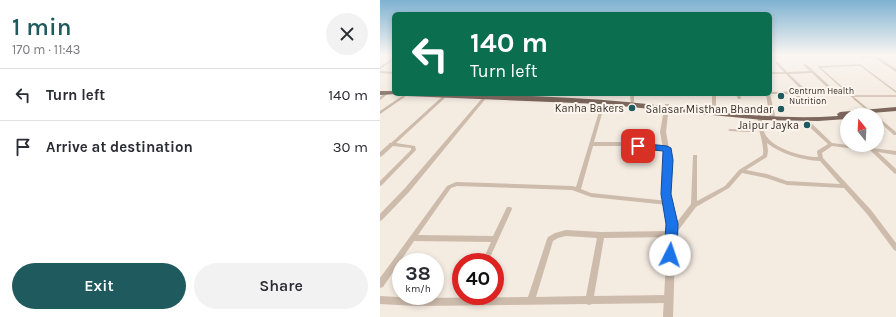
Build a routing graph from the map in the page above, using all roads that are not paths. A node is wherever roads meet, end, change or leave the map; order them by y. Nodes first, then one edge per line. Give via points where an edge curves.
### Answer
1 (784, 70) edge
2 (809, 70) edge
3 (822, 70) edge
4 (865, 70) edge
5 (380, 72) edge
6 (812, 72) junction
7 (392, 73) edge
8 (772, 73) edge
9 (787, 73) junction
10 (380, 89) edge
11 (392, 90) edge
12 (805, 91) junction
13 (794, 92) junction
14 (896, 92) edge
15 (380, 93) edge
16 (391, 93) edge
17 (772, 93) edge
18 (405, 96) edge
19 (445, 96) edge
20 (483, 96) edge
21 (500, 96) edge
22 (555, 96) edge
23 (632, 96) edge
24 (714, 96) edge
25 (769, 96) edge
26 (852, 96) junction
27 (896, 96) edge
28 (517, 97) junction
29 (380, 99) edge
30 (803, 101) dead end
31 (604, 102) junction
32 (633, 103) junction
33 (666, 107) junction
34 (865, 108) edge
35 (896, 109) edge
36 (884, 111) edge
37 (896, 112) edge
38 (380, 113) edge
39 (714, 113) junction
40 (884, 113) edge
41 (840, 115) edge
42 (760, 118) junction
43 (840, 118) edge
44 (772, 119) junction
45 (806, 120) junction
46 (884, 124) edge
47 (761, 128) junction
48 (730, 130) dead end
49 (896, 134) edge
50 (763, 136) junction
51 (392, 144) junction
52 (592, 144) junction
53 (623, 144) dead end
54 (831, 144) junction
55 (840, 145) edge
56 (638, 146) dead end
57 (667, 148) junction
58 (874, 152) edge
59 (884, 152) edge
60 (896, 153) edge
61 (380, 155) edge
62 (695, 156) dead end
63 (821, 159) junction
64 (741, 172) junction
65 (896, 172) edge
66 (380, 184) edge
67 (845, 186) junction
68 (578, 190) junction
69 (668, 203) junction
70 (694, 205) junction
71 (509, 208) dead end
72 (380, 218) edge
73 (672, 234) junction
74 (601, 235) junction
75 (412, 238) junction
76 (494, 239) junction
77 (894, 242) edge
78 (896, 248) edge
79 (489, 253) edge
80 (380, 284) edge
81 (452, 299) edge
82 (668, 299) junction
83 (380, 300) edge
84 (504, 300) edge
85 (531, 301) junction
86 (589, 301) junction
87 (668, 317) edge

1 - 9 street
2 - 6 street
3 - 26 lane
4 - 14 lane
5 - 7 street
6 - 9 street
6 - 12 street via 834,92
8 - 9 street
9 - 12 street
10 - 11 main road
12 - 13 street
13 - 17 street
13 - 30 street
15 - 16 main road
16 - 29 street
18 - 38 street
19 - 51 street
20 - 72 street via 407,190
21 - 28 main road
22 - 28 main road
22 - 32 main road
23 - 32 street
24 - 39 street
25 - 44 street
26 - 27 lane
26 - 34 lane
28 - 31 main road
31 - 32 main road
31 - 52 street
32 - 33 main road
33 - 39 main road
33 - 57 street via 663,132
35 - 36 main road
37 - 40 main road
39 - 42 main road
41 - 44 main road
42 - 44 main road
42 - 47 street
43 - 45 main road
44 - 45 main road
45 - 54 street
46 - 49 street
47 - 48 street via 748,131
47 - 50 street
50 - 63 street via 788,153 811,160
50 - 64 street via 765,156
51 - 61 street
51 - 66 street via 412,147 414,150
52 - 53 street
52 - 68 street
54 - 55 street
54 - 63 street via 820,152
56 - 57 street
57 - 69 street
58 - 65 street
59 - 60 street
62 - 70 street
63 - 67 street
64 - 67 street via 767,176 787,183
64 - 70 street via 727,187
67 - 77 street
68 - 69 street via 591,195
68 - 75 street via 553,186 456,184 449,187
69 - 73 street
70 - 73 street
71 - 76 street
73 - 74 street
73 - 82 street
74 - 85 street via 566,233 550,239
74 - 86 street
75 - 76 street
75 - 80 street
76 - 79 street
77 - 78 street
81 - 83 street via 416,302
82 - 86 street
82 - 87 street
84 - 85 street
85 - 86 street

